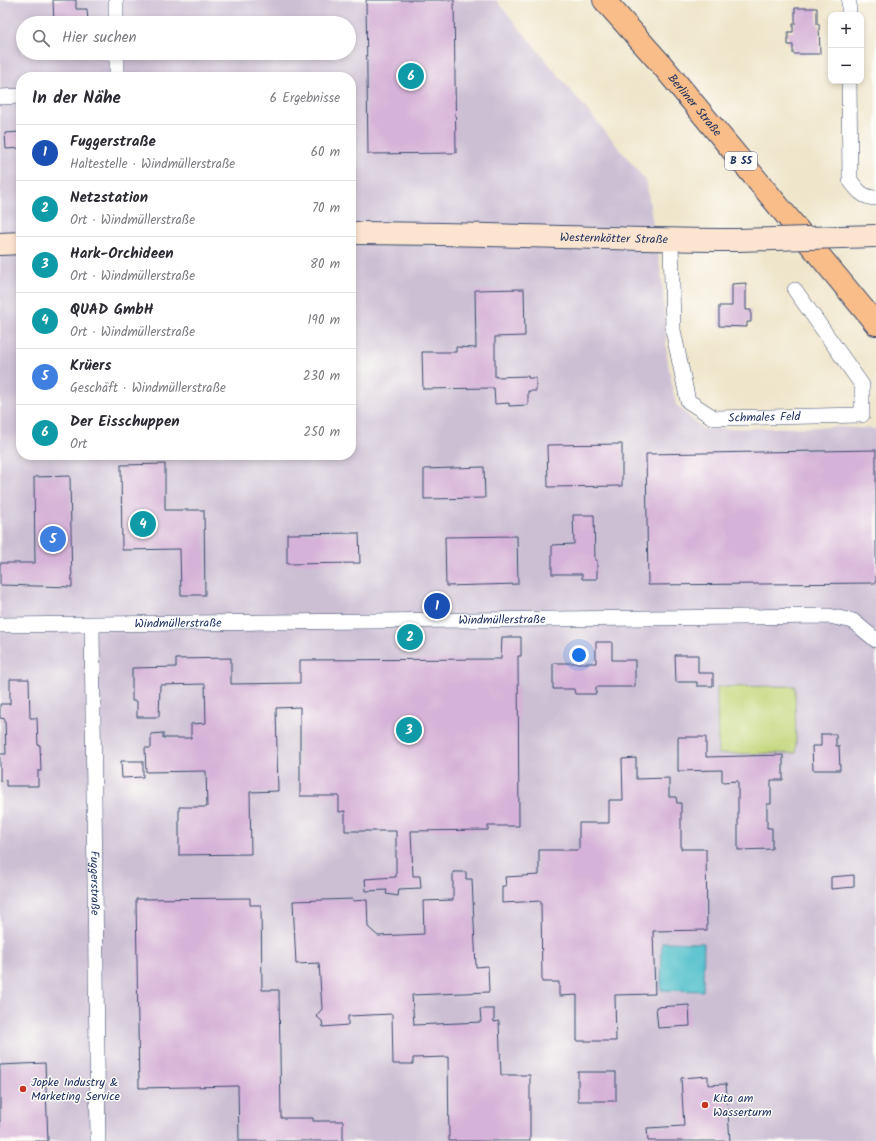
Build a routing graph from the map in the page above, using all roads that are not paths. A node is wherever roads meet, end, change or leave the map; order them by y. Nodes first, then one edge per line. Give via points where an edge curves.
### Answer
1 (116, 0) edge
2 (604, 0) edge
3 (849, 0) edge
4 (849, 12) edge
5 (116, 16) edge
6 (117, 60) edge
7 (117, 72) edge
8 (849, 84) edge
9 (16, 96) edge
10 (0, 97) edge
11 (876, 198) edge
12 (356, 233) edge
13 (876, 236) edge
14 (671, 240) junction
15 (16, 243) edge
16 (0, 244) edge
17 (795, 290) dead end
18 (876, 324) edge
19 (0, 625) edge
20 (92, 625) junction
21 (876, 640) edge
22 (98, 1141) edge

1 - 5 street
2 - 18 main road, Berliner Straße / B 55
3 - 4 street
6 - 7 street
8 - 11 street via 850,180 858,192
9 - 10 street
12 - 14 street, Westernkötter Straße via 470,233
13 - 14 street, Westernkötter Straße, bridge
14 - 17 street, Schmales Feld via 673,330 688,401 714,418 862,415 862,385
15 - 16 street
19 - 20 street, Windmüllerstraße
20 - 21 street, Windmüllerstraße via 829,616 853,621
20 - 22 street, Fuggerstraße

